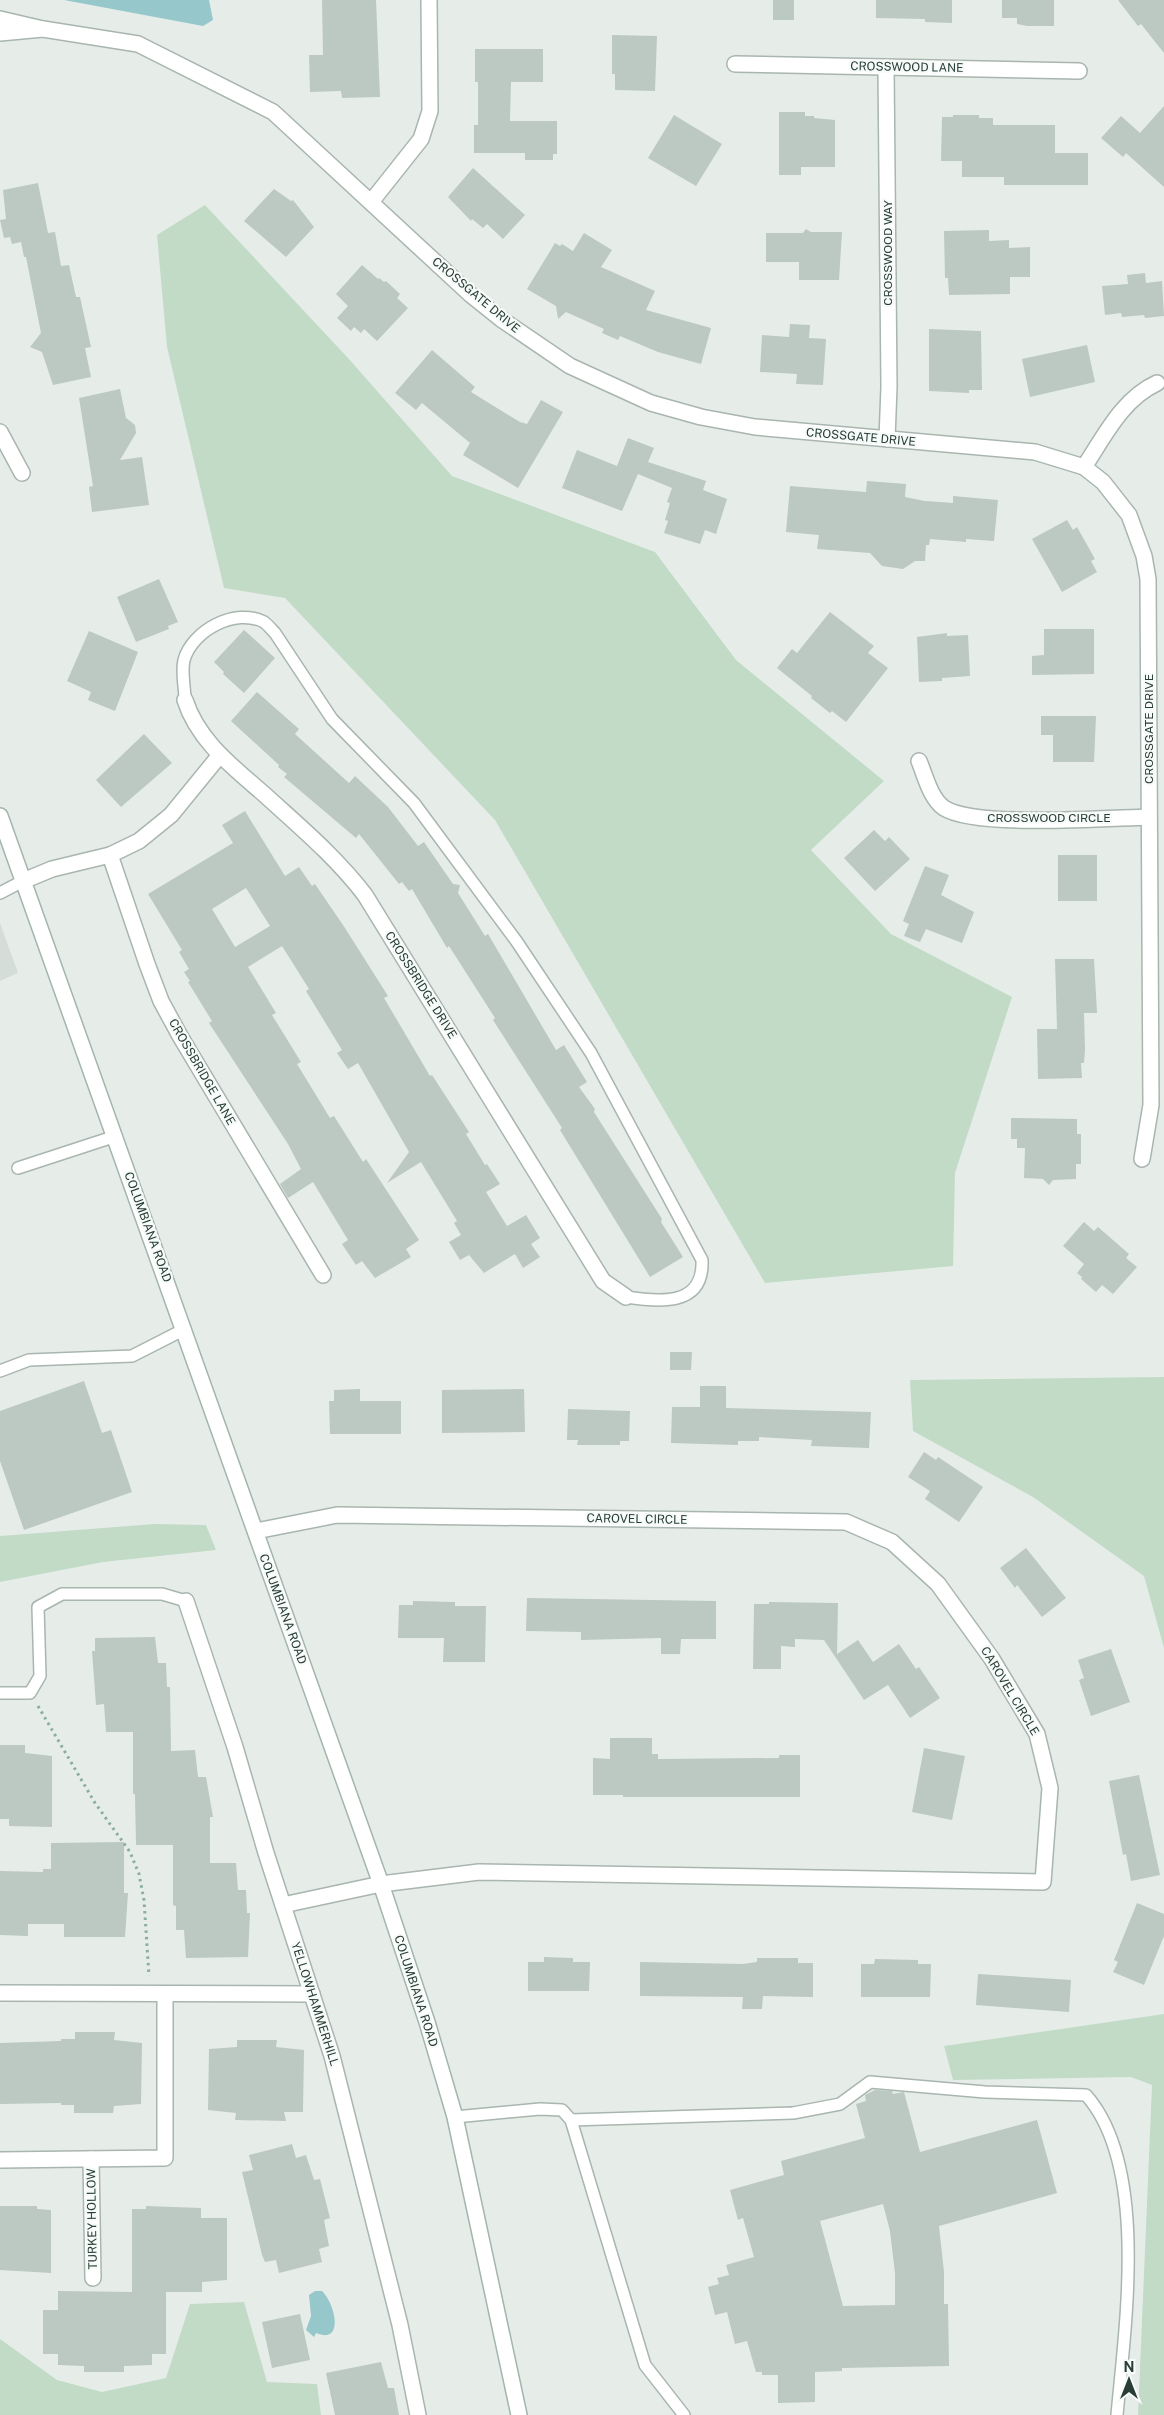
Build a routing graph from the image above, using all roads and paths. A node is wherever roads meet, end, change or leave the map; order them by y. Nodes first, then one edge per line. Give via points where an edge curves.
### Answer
1 (429, 0) edge
2 (0, 19) edge
3 (43, 29) junction
4 (0, 33) edge
5 (735, 64) dead end
6 (886, 67) junction
7 (1079, 70) dead end
8 (371, 202) junction
9 (1157, 383) dead end
10 (0, 432) edge
11 (887, 439) junction
12 (1084, 467) junction
13 (22, 473) dead end
14 (185, 700) joint
15 (220, 755) junction
16 (919, 761) dead end
17 (0, 816) edge
18 (1149, 818) junction
19 (110, 856) junction
20 (22, 880) junction
21 (0, 894) edge
22 (116, 1136) junction
23 (1142, 1159) dead end
24 (18, 1168) dead end
25 (323, 1275) dead end
26 (626, 1297) joint
27 (185, 1329) junction
28 (0, 1371) edge
29 (256, 1531) junction
30 (186, 1601) joint
31 (0, 1693) edge
32 (30, 1693) junction
33 (382, 1884) junction
34 (283, 1905) junction
35 (0, 1993) edge
36 (150, 1994) junction
37 (165, 1994) junction
38 (312, 1994) junction
39 (455, 2118) junction
40 (571, 2120) junction
41 (91, 2159) junction
42 (0, 2160) edge
43 (93, 2278) dead end
44 (418, 2415) edge
45 (519, 2415) edge
46 (684, 2415) edge
47 (1117, 2415) edge

1 - 8 street via 430,111 421,139
2 - 3 street, CROSSGATE DRIVE
3 - 4 street, CROSSGATE DRIVE
3 - 8 street, CROSSGATE DRIVE via 138,44 273,112
5 - 6 street, CROSSWOOD LANE
6 - 7 street, CROSSWOOD LANE
6 - 11 street, CROSSWOOD WAY
8 - 11 street, CROSSGATE DRIVE via 501,319 570,366 606,384 651,403 701,417 755,427
9 - 12 street via 1142,389 1125,406
10 - 13 street
11 - 12 street, CROSSGATE DRIVE via 1035,452
12 - 18 street, CROSSGATE DRIVE via 1103,482 1129,515 1144,556 1148,579
14 - 15 street, CROSSBRIDGE DRIVE via 191,718
14 - 26 lane via 184,662 195,640 224,622 242,618 265,623 332,719 414,803 477,885 591,1053 702,1260 697,1286 687,1294 651,1301
15 - 19 street via 171,815 139,841
15 - 26 street, CROSSBRIDGE DRIVE via 343,866 365,895 603,1281
16 - 18 street, CROSSWOOD CIRCLE via 930,790 943,807 969,817 1016,820
17 - 20 street, COLUMBIANA ROAD
18 - 23 street, CROSSGATE DRIVE via 1151,1105
19 - 20 street via 52,869
19 - 25 street, CROSSBRIDGE LANE via 162,1001
20 - 21 lane
20 - 22 street, COLUMBIANA ROAD
22 - 24 lane
22 - 27 street, COLUMBIANA ROAD
27 - 28 lane via 132,1356 29,1360
27 - 29 street, COLUMBIANA ROAD
29 - 33 street, COLUMBIANA ROAD
29 - 33 street, CAROVEL CIRCLE via 337,1515 846,1522 892,1542 938,1584 992,1659 1037,1734 1050,1788 1043,1882 479,1872
30 - 32 lane via 162,1594 62,1594 38,1608 40,1676
30 - 34 street, YELLOWHAMMERHILL
31 - 32 lane
32 - 36 path via 95,1803 130,1852 139,1874 144,1900
33 - 34 street
33 - 39 street, COLUMBIANA ROAD
34 - 38 street, YELLOWHAMMERHILL
35 - 36 street
36 - 37 street
37 - 38 street
37 - 41 street via 165,2158
38 - 44 street, YELLOWHAMMERHILL via 332,2056 373,2213
39 - 40 lane via 540,2109 562,2110
39 - 45 street, COLUMBIANA ROAD
40 - 46 lane via 645,2365
40 - 47 lane via 793,2113 840,2104 870,2082 986,2092 1086,2095 1109,2128 1128,2224 1125,2327
41 - 42 street
41 - 43 street, TURKEY HOLLOW

